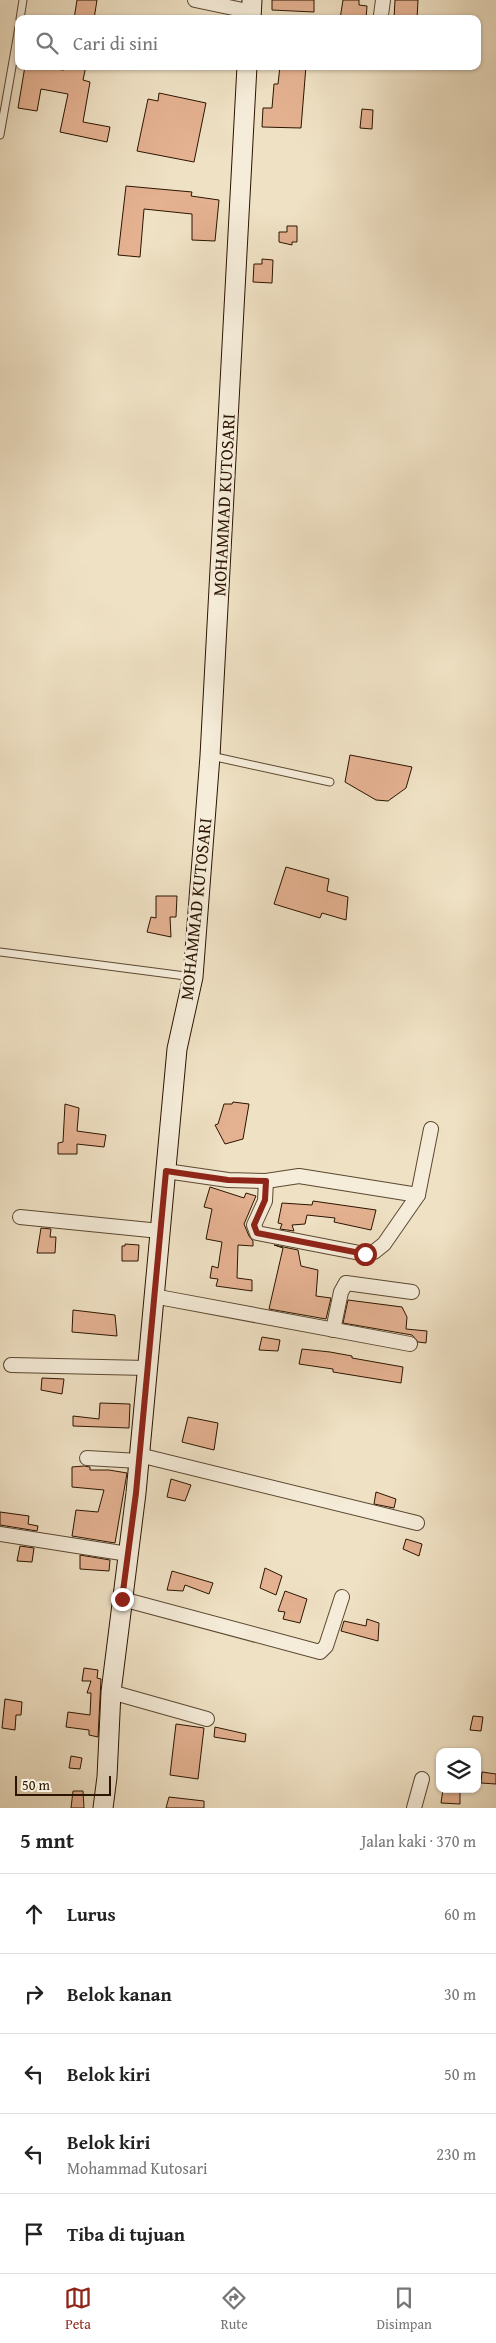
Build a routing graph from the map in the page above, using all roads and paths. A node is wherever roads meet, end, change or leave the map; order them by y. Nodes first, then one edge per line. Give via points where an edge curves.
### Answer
1 (23, 0) edge
2 (196, 0) edge
3 (383, 0) edge
4 (252, 10) edge
5 (21, 15) edge
6 (381, 15) dead end
7 (15, 50) edge
8 (246, 70) edge
9 (0, 135) edge
10 (210, 756) junction
11 (330, 782) dead end
12 (0, 952) edge
13 (193, 977) junction
14 (432, 1129) dead end
15 (166, 1171) junction
16 (266, 1181) junction
17 (418, 1195) junction
18 (20, 1218) dead end
19 (160, 1231) junction
20 (412, 1292) dead end
21 (153, 1296) junction
22 (333, 1330) junction
23 (410, 1344) dead end
24 (11, 1365) dead end
25 (147, 1368) junction
26 (87, 1458) dead end
27 (139, 1458) junction
28 (417, 1523) dead end
29 (0, 1534) edge
30 (128, 1554) junction
31 (342, 1598) dead end
32 (122, 1599) junction
33 (111, 1692) junction
34 (207, 1719) dead end
35 (422, 1779) dead end
36 (103, 1808) edge
37 (414, 1808) edge

1 - 5 lane
2 - 4 street
3 - 6 street
7 - 9 lane
8 - 10 street, MOHAMMAD KUTOSARI
10 - 11 lane
10 - 13 street, MOHAMMAD KUTOSARI
12 - 13 lane
13 - 15 street, MOHAMMAD KUTOSARI via 177,1050
14 - 17 street
15 - 16 street via 228,1180
15 - 19 street, MOHAMMAD KUTOSARI
16 - 17 street via 299,1176
16 - 17 street via 265,1200 254,1225 257,1233 365,1254 384,1244
18 - 19 street
19 - 21 street, MOHAMMAD KUTOSARI
20 - 22 street via 346,1283
21 - 22 street
21 - 25 street, MOHAMMAD KUTOSARI
22 - 23 street
24 - 25 street
25 - 27 street, MOHAMMAD KUTOSARI
26 - 27 street
27 - 28 street
27 - 30 street, MOHAMMAD KUTOSARI
29 - 30 street
30 - 32 street, MOHAMMAD KUTOSARI
31 - 32 street via 326,1646 320,1652
32 - 33 street, MOHAMMAD KUTOSARI
33 - 34 street
33 - 36 street, MOHAMMAD KUTOSARI
35 - 37 street

